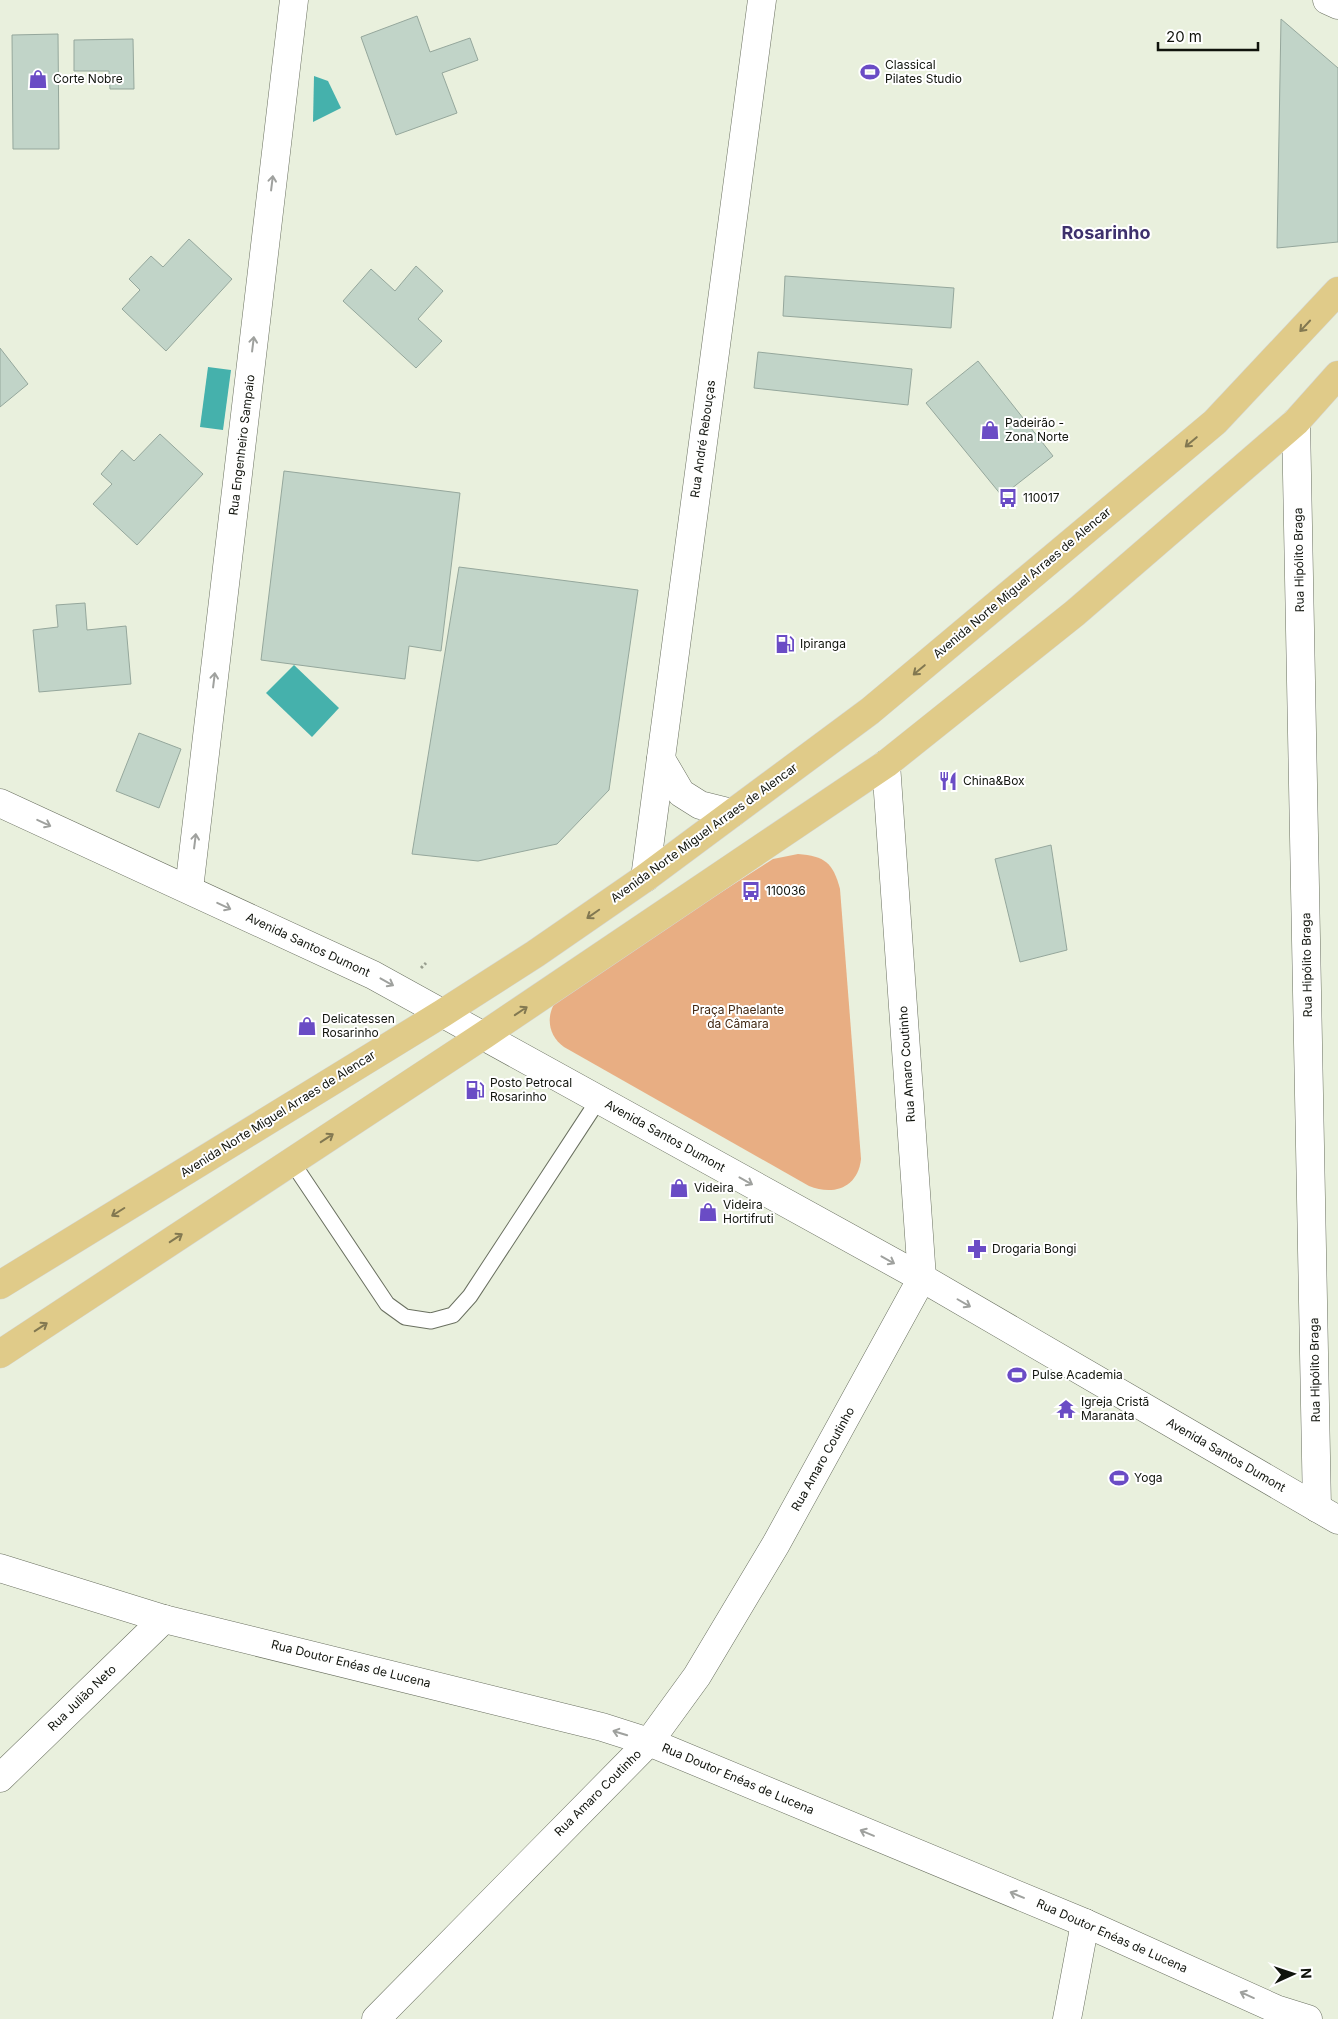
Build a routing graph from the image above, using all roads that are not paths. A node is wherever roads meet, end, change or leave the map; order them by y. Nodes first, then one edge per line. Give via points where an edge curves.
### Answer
1 (294, 0) edge
2 (762, 0) edge
3 (1327, 0) edge
4 (1338, 5) edge
5 (1338, 291) edge
6 (1338, 375) edge
7 (1296, 422) junction
8 (661, 759) junction
9 (886, 764) junction
10 (0, 803) edge
11 (732, 813) junction
12 (645, 878) junction
13 (189, 889) junction
14 (444, 1013) junction
15 (484, 1035) junction
16 (599, 1099) junction
17 (292, 1162) junction
18 (922, 1278) junction
19 (0, 1285) edge
20 (0, 1354) edge
21 (1328, 1514) edge
22 (0, 1568) edge
23 (164, 1619) junction
24 (649, 1742) junction
25 (0, 1778) edge
26 (1085, 1923) junction
27 (1276, 2014) edge
28 (376, 2019) edge
29 (1066, 2019) edge
30 (1308, 2019) edge

13 -> 1 street, Rua Engenheiro Sampaio
2 - 8 street, Rua André Rebouças
3 - 4 street
5 -> 11 main road, Avenida Norte Miguel Arraes de Alencar via 1214,422 870,711
6 - 7 main road
7 - 9 main road via 1075,613
7 - 21 street, Rua Hipólito Braga
8 - 11 street via 681,793 700,805
8 - 12 street, Rua André Rebouças
15 -> 9 main road
9 - 18 street, Rua Amaro Coutinho
10 -> 13 street, Avenida Santos Dumont
11 - 12 main road, Avenida Norte Miguel Arraes de Alencar
12 -> 14 main road, Avenida Norte Miguel Arraes de Alencar
13 -> 14 street, Avenida Santos Dumont via 373,975
14 - 15 street, Avenida Santos Dumont
14 -> 19 main road, Avenida Norte Miguel Arraes de Alencar
15 - 16 street, Avenida Santos Dumont
17 -> 15 main road
16 - 17 lane via 470,1296 453,1314 432,1321 405,1316 387,1304
16 -> 18 street, Avenida Santos Dumont
20 -> 17 main road
18 -> 21 street, Avenida Santos Dumont
18 - 24 street, Rua Amaro Coutinho via 776,1544 696,1676
22 - 23 street, Rua Doutor Enéas de Lucena
24 -> 23 street, Rua Doutor Enéas de Lucena via 602,1727
23 - 25 street, Rua Julião Neto
26 -> 24 street, Rua Doutor Enéas de Lucena
24 - 28 street, Rua Amaro Coutinho
27 -> 26 street, Rua Doutor Enéas de Lucena
26 - 29 street
27 - 30 street, Rua Doutor Enéas de Lucena

